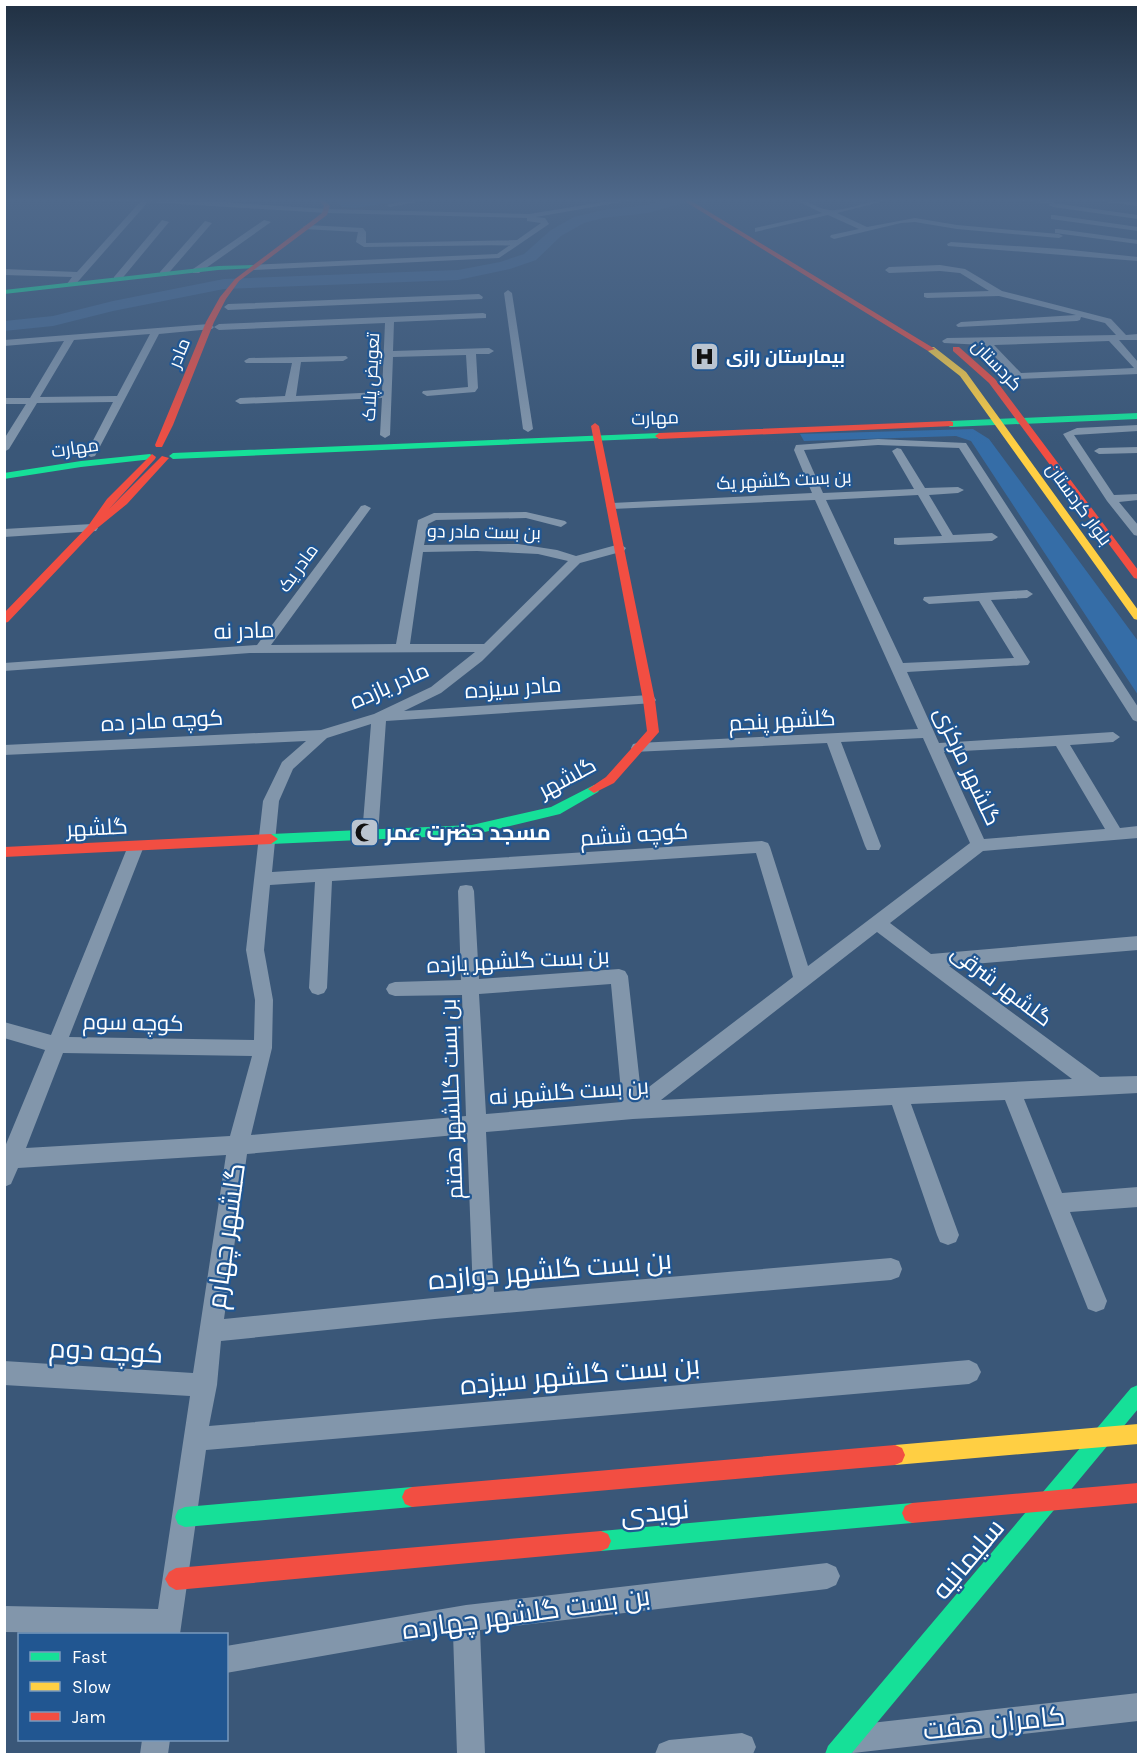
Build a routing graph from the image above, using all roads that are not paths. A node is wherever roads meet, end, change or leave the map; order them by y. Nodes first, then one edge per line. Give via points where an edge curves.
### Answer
1 (64, 281) edge
2 (241, 281) joint
3 (822, 281) edge
4 (845, 281) edge
5 (979, 281) edge
6 (4, 292) edge
7 (508, 293) dead end
8 (865, 293) dead end
9 (999, 293) junction
10 (927, 295) dead end
11 (479, 297) dead end
12 (228, 307) junction
13 (483, 316) dead end
14 (1097, 317) junction
15 (390, 320) junction
16 (961, 325) dead end
17 (214, 327) junction
18 (156, 331) junction
19 (1138, 337) edge
20 (71, 338) junction
21 (942, 338) joint
22 (1112, 338) junction
23 (1124, 338) junction
24 (987, 342) junction
25 (4, 343) edge
26 (471, 351) junction
27 (489, 351) dead end
28 (388, 354) junction
29 (343, 358) dead end
30 (297, 359) junction
31 (249, 361) dead end
32 (1138, 369) edge
33 (427, 393) dead end
34 (387, 395) junction
35 (120, 399) junction
36 (290, 399) junction
37 (240, 400) dead end
38 (4, 401) edge
39 (33, 401) junction
40 (1138, 405) edge
41 (995, 416) junction
42 (1018, 416) junction
43 (1138, 416) edge
44 (1138, 428) edge
45 (528, 429) junction
46 (597, 432) junction
47 (385, 435) junction
48 (4, 449) edge
49 (1138, 450) edge
50 (897, 451) dead end
51 (1099, 451) dead end
52 (163, 452) junction
53 (86, 459) junction
54 (4, 465) edge
55 (4, 476) edge
56 (958, 490) dead end
57 (921, 491) junction
58 (118, 492) junction
59 (819, 496) junction
60 (1138, 498) edge
61 (1111, 499) junction
62 (612, 506) junction
63 (365, 508) dead end
64 (561, 523) dead end
65 (92, 528) junction
66 (1138, 532) edge
67 (4, 533) edge
68 (992, 537) dead end
69 (949, 538) junction
70 (898, 542) dead end
71 (620, 548) junction
72 (417, 549) junction
73 (576, 560) junction
74 (1138, 576) edge
75 (1027, 594) dead end
76 (983, 597) junction
77 (929, 600) dead end
78 (1138, 617) edge
79 (4, 620) edge
80 (486, 648) junction
81 (261, 649) junction
82 (402, 650) junction
83 (4, 667) edge
84 (898, 669) junction
85 (649, 700) junction
86 (379, 717) junction
87 (1138, 717) edge
88 (322, 735) junction
89 (1113, 737) dead end
90 (831, 738) junction
91 (1060, 740) junction
92 (931, 741) junction
93 (639, 748) junction
94 (4, 750) edge
95 (1138, 832) edge
96 (1116, 834) junction
97 (370, 835) junction
98 (266, 839) junction
99 (979, 844) junction
100 (136, 846) junction
101 (873, 846) dead end
102 (4, 852) edge
103 (324, 876) junction
104 (262, 879) junction
105 (466, 891) dead end
106 (877, 923) junction
107 (1138, 943) edge
108 (929, 961) junction
109 (803, 980) junction
110 (471, 987) junction
111 (318, 988) dead end
112 (395, 989) dead end
113 (4, 1030) edge
114 (58, 1045) junction
115 (263, 1048) junction
116 (1138, 1084) edge
117 (1097, 1086) junction
118 (1011, 1091) junction
119 (899, 1097) junction
120 (633, 1110) junction
121 (475, 1123) junction
122 (238, 1145) junction
123 (7, 1165) edge
124 (1138, 1197) edge
125 (1057, 1203) junction
126 (948, 1234) dead end
127 (891, 1269) dead end
128 (1095, 1301) dead end
129 (484, 1304) junction
130 (213, 1330) junction
131 (969, 1372) dead end
132 (4, 1373) edge
133 (205, 1385) junction
134 (1138, 1395) edge
135 (1138, 1434) edge
136 (1101, 1437) junction
137 (197, 1438) junction
138 (1138, 1493) edge
139 (1049, 1500) junction
140 (185, 1516) junction
141 (827, 1576) dead end
142 (176, 1579) junction
143 (466, 1618) junction
144 (4, 1619) edge
145 (168, 1628) edge
146 (228, 1660) edge
147 (1138, 1707) edge
148 (742, 1747) dead end
149 (843, 1747) edge
150 (471, 1755) edge
151 (669, 1755) edge

1 - 6 main road
2 - 12 main road, مادر
2 - 17 main road, مادر
3 - 41 main road, کردستان via 943,357 963,374
4 - 8 main road, کردستان
5 - 9 street
7 - 45 street
9 - 10 street
9 - 14 street
11 - 12 street
12 - 17 main road, مادر
13 - 15 street
14 - 16 street
14 - 23 street via 1115,326
15 - 17 street
15 - 28 street, تعویض پلاک
17 - 18 street
17 - 52 main road, مادر
18 - 20 street
18 - 35 street
19 - 23 street
20 - 25 street
20 - 39 street
21 - 24 street
21 - 42 main road, کردستان via 992,381
22 - 23 street
22 - 24 street
22 - 32 street
24 - 32 street via 1019,376
26 - 27 street
26 - 28 street
26 - 33 street via 471,390
28 - 34 street, تعویض پلاک
29 - 30 street
30 - 31 street
30 - 36 street
34 - 36 street
34 - 47 street, تعویض پلاک
35 - 39 street
35 - 53 street
36 - 37 street
38 - 39 street
39 - 48 street
40 - 42 main road, مهارت
41 - 42 main road, مهارت
41 - 46 main road, مهارت
41 - 78 main road, بلوار کردستان
42 - 43 main road, مهارت
42 - 74 main road, بلوار کردستان
44 - 61 street via 1068,434
45 - 46 main road, مهارت
45 - 47 main road, مهارت
46 - 52 main road, مهارت
46 - 62 main road, گلشهر
47 - 52 main road, مهارت
49 - 51 street
50 - 57 street
52 - 53 main road, مهارت
52 - 58 main road
52 - 65 main road via 124,502
53 - 54 main road, مهارت
53 - 55 main road, مهارت
53 - 58 main road via 117,483
56 - 57 street, بن بست گلشهر یک
57 - 59 street, بن بست گلشهر یک
57 - 69 street
58 - 65 main road
59 - 62 street, بن بست گلشهر یک
59 - 84 street, گلشهر مرکزی
59 - 87 street, گلشهر مرکزی via 800,447 918,441 962,445
60 - 61 street
61 - 66 street
62 - 71 main road, گلشهر
63 - 81 street, مادر یک
64 - 72 street, بن بست مادر دو via 526,515 434,517 422,522
65 - 67 street
65 - 79 main road
68 - 69 street
69 - 70 street
71 - 73 street, مادر یازده
71 - 85 main road, گلشهر
72 - 73 street, بن بست مادر دو via 523,547
72 - 82 street
73 - 80 street, مادر یازده
75 - 76 street
76 - 77 street
76 - 84 street via 1023,662
80 - 82 street, مادر نه
80 - 86 street, مادر یازده via 436,690
81 - 82 street, مادر نه
81 - 83 street, مادر نه
84 - 92 street, گلشهر مرکزی
85 - 86 street, مادر سیزده
85 - 93 main road, گلشهر via 653,732
86 - 88 street, مادر یازده
86 - 97 street
88 - 94 street, کوچه مادر ده
88 - 98 street, مادر یازده via 287,766 271,801
89 - 91 street, گلشهر پنجم
90 - 92 street, گلشهر پنجم
90 - 93 street, گلشهر پنجم
90 - 101 street
91 - 92 street, گلشهر پنجم
91 - 96 street
92 - 99 street, گلشهر مرکزی
93 - 97 main road, گلشهر via 610,780 555,811 472,830
95 - 96 street
96 - 99 street
97 - 98 main road, گلشهر
98 - 100 main road, گلشهر
98 - 104 street, گلشهر چهارم
99 - 106 street, گلشهر مرکزی
100 - 102 main road, گلشهر
100 - 114 street
103 - 104 street, کوچه ششم
103 - 109 street, کوچه ششم via 762,847
103 - 111 street
104 - 115 street, گلشهر چهارم via 255,950 264,1000
105 - 110 street, بن بست گللشهر هفتم
106 - 108 street, گلشهر شرقی
106 - 109 street, گلشهر مرکزی
107 - 108 street
108 - 117 street, گلشهر شرقی
109 - 120 street, گلشهر مرکزی
110 - 112 street, بن بست گلشهر یازده
110 - 120 street, بن بست گلشهر یازده via 619,976
110 - 121 street, بن بست گللشهر هفتم
113 - 114 street, کوچه سوم
114 - 115 street, کوچه سوم
114 - 123 street
115 - 122 street, گلشهر چهارم
116 - 117 street, بن بست گلشهر نه
117 - 118 street, بن بست گلشهر نه
118 - 119 street, بن بست گلشهر نه
118 - 125 street
119 - 120 street, بن بست گلشهر نه
119 - 126 street
120 - 121 street, بن بست گلشهر نه
121 - 122 street, بن بست گلشهر نه
121 - 129 street, بن بست گللشهر هفتم
122 - 123 street, بن بست گلشهر نه
122 - 130 street, گلشهر چهارم
124 - 125 street
125 - 128 street
127 - 129 street, بن بست گلشهر دوازده
129 - 130 street, بن بست گلشهر دوازده
130 - 133 street, گلشهر چهارم
131 - 137 street, بن بست گلشهر سیزده
132 - 133 street, کوچه دوم
133 - 137 street, گلشهر چهارم
134 - 136 main road, سلیمانیه
135 - 136 main road, نویدی
136 - 139 main road, سلیمانیه
136 - 140 main road, نویدی
137 - 140 street, گلشهر چهارم
138 - 139 main road, نویدی
139 - 142 main road, نویدی
139 - 149 main road, سلیمانیه
140 - 142 street, گلشهر چهارم
141 - 143 street, بن بست گلشهر چهارده
142 - 145 street, گلشهر چهارم
143 - 146 street, بن بست گلشهر چهارده
143 - 150 street
144 - 145 street
147 - 149 street, کامران هفت
148 - 151 street

